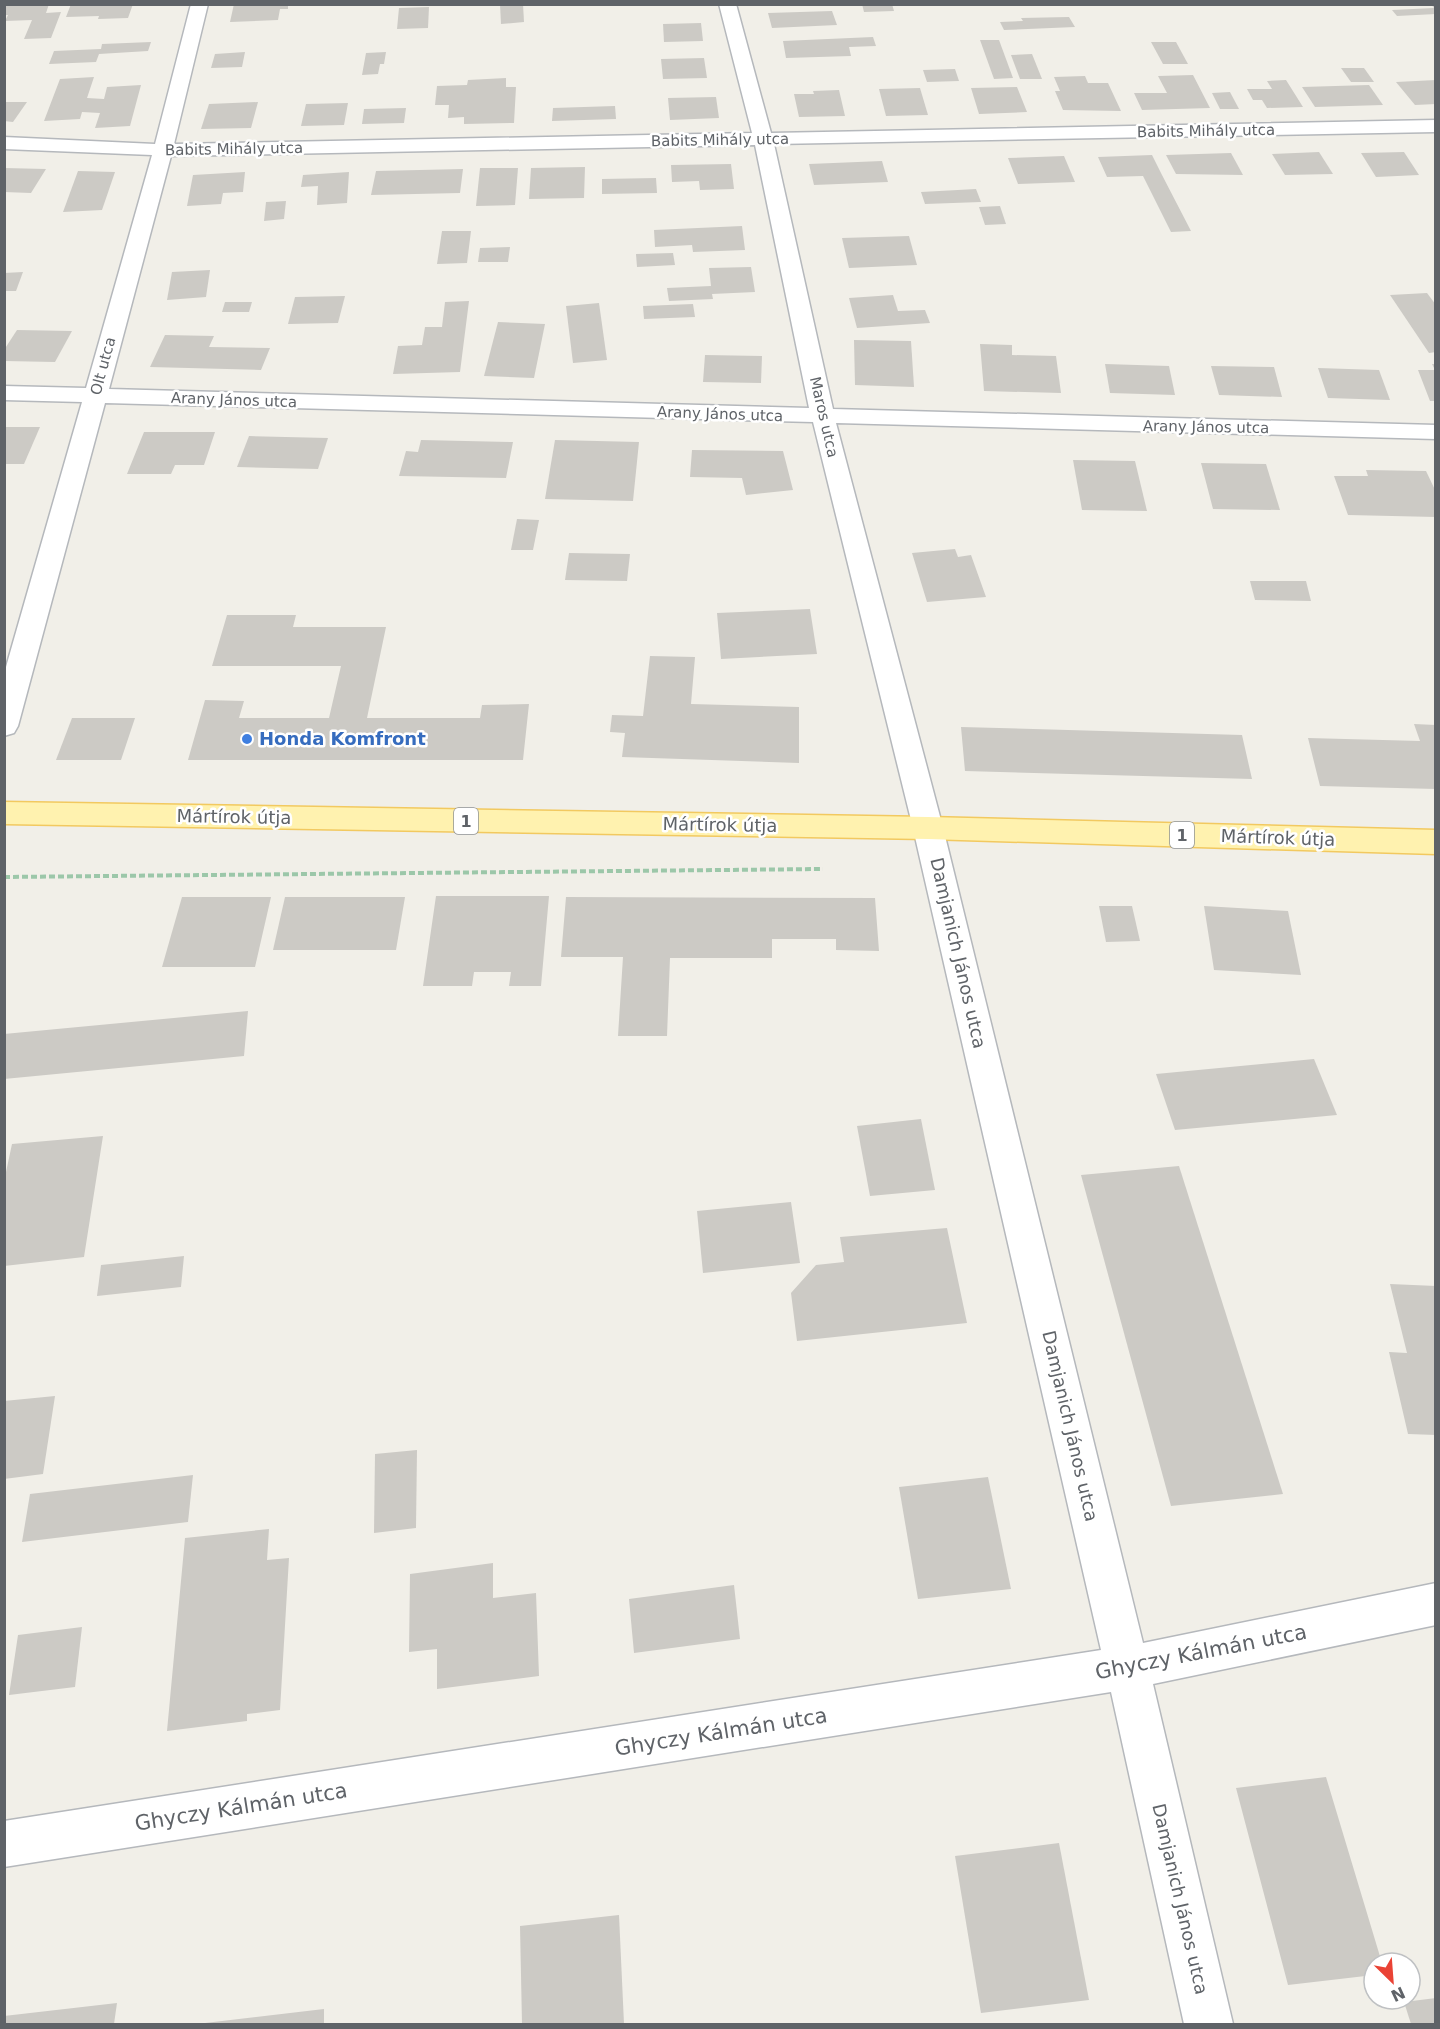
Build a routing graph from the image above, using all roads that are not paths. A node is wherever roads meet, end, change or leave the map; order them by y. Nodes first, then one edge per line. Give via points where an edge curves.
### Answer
1 (200, 4) edge
2 (728, 4) edge
3 (1436, 126) edge
4 (763, 139) junction
5 (4, 143) edge
6 (163, 150) junction
7 (4, 393) edge
8 (94, 396) junction
9 (823, 417) junction
10 (1436, 432) edge
11 (4, 726) edge
12 (4, 813) edge
13 (928, 828) junction
14 (1436, 842) edge
15 (1436, 1604) edge
16 (1127, 1668) junction
17 (4, 1844) edge
18 (1209, 2025) edge

1 - 6 street, Olt utca
2 - 4 street, Maros utca
3 - 4 street, Babits Mihály utca
4 - 6 street, Babits Mihály utca
4 - 9 street, Maros utca
5 - 6 street, Babits Mihály utca
6 - 8 street, Olt utca
7 - 8 street, Arany János utca
8 - 9 street, Arany János utca
8 - 11 street, Olt utca
9 - 10 street, Arany János utca
9 - 13 street, Maros utca
12 - 13 main road, Mártírok útja / 1
13 - 14 main road, Mártírok útja / 1
13 - 16 street, Damjanich János utca
15 - 16 street, Ghyczy Kálmán utca
16 - 17 street, Ghyczy Kálmán utca
16 - 18 street, Damjanich János utca

